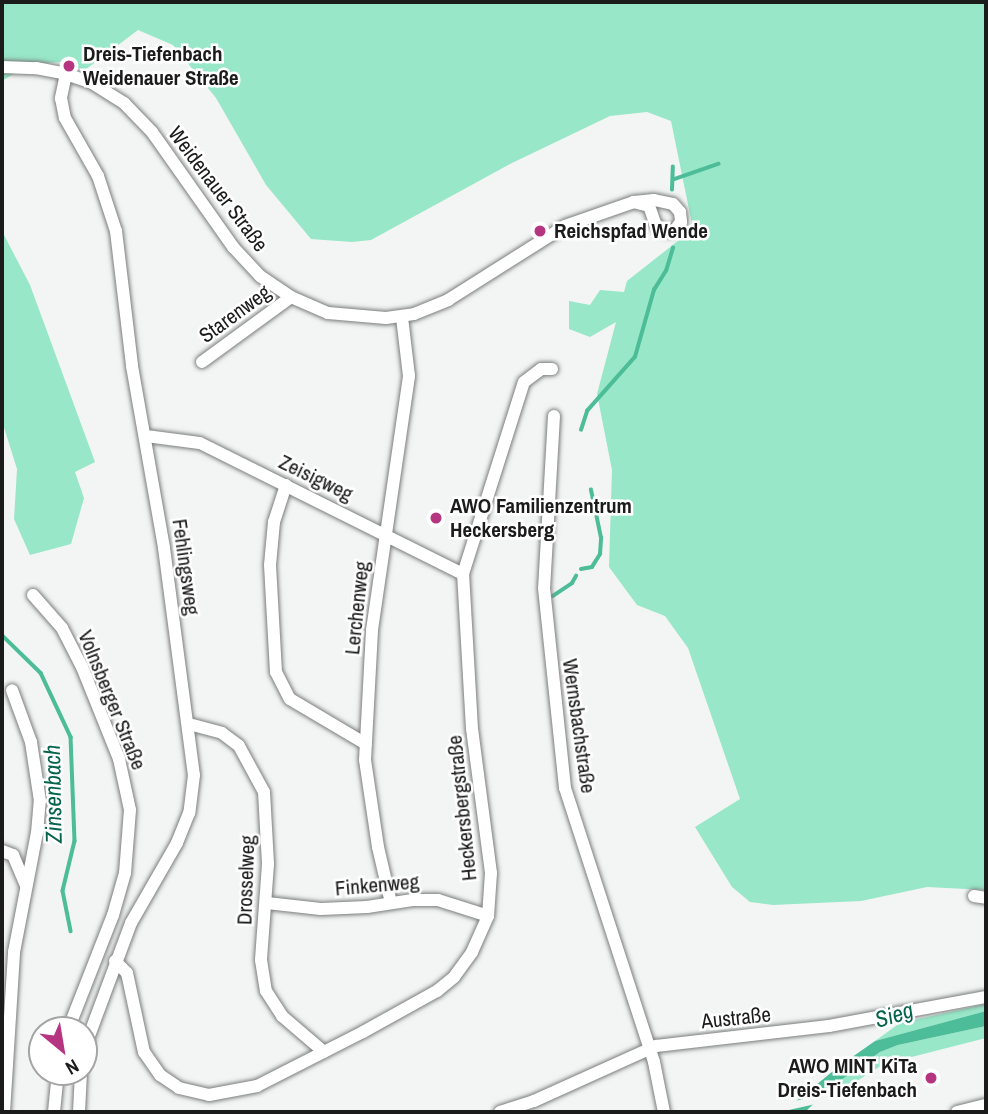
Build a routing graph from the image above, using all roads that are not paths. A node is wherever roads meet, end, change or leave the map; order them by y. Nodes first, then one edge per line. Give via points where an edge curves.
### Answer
1 (2, 67) edge
2 (66, 74) junction
3 (634, 202) dead end
4 (291, 297) junction
5 (402, 317) junction
6 (202, 362) dead end
7 (552, 369) dead end
8 (554, 416) dead end
9 (146, 436) junction
10 (286, 485) junction
11 (384, 533) junction
12 (463, 574) junction
13 (33, 595) dead end
14 (12, 690) dead end
15 (189, 724) junction
16 (366, 744) junction
17 (2, 851) edge
18 (26, 886) junction
19 (267, 903) junction
20 (391, 903) junction
21 (488, 916) junction
22 (115, 961) junction
23 (986, 997) edge
24 (73, 1016) edge
25 (97, 1016) edge
26 (648, 1049) junction
27 (324, 1052) junction
28 (57, 1086) edge
29 (80, 1086) edge
30 (986, 1105) edge
31 (4, 1112) edge
32 (54, 1112) edge
33 (79, 1112) edge
34 (500, 1112) edge
35 (664, 1112) edge
36 (957, 1112) edge

1 - 2 street, Weidenauer Straße
2 - 4 street, Weidenauer Straße via 92,83 124,103 152,132 233,247 260,276
2 - 9 street, Fehlingsweg via 61,98 65,118 98,176 116,231 132,366
3 - 5 street, Weidenauer Straße via 565,226 448,300
4 - 5 street, Weidenauer Straße via 328,313
4 - 6 street, Starenweg
5 - 11 street, Lerchenweg via 409,376
7 - 12 street, Heckersbergstraße via 541,369 524,382
8 - 26 street, Wernsbachstraße via 544,587 565,788
9 - 10 street, Zeisigweg via 200,443
9 - 15 street, Fehlingsweg
10 - 11 street, Zeisigweg
10 - 16 street via 274,522 270,565 276,672 290,699
11 - 12 street, Zeisigweg
11 - 16 street, Lerchenweg via 372,631
12 - 21 street, Heckersbergstraße via 472,729 491,873
13 - 24 street, Volnsberger Straße via 62,628 82,667 120,759 130,810 125,873
14 - 18 street via 38,778 37,833
15 - 19 street, Drosselweg via 222,733 239,746 264,792
15 - 22 street, Fehlingsweg via 194,775 189,813
16 - 20 street, Lerchenweg via 378,848
17 - 18 street via 13,855
18 - 31 street via 15,952
19 - 20 street, Finkenweg via 321,909
19 - 27 street, Drosselweg via 261,960 266,991 282,1016
20 - 21 street, Finkenweg via 438,900
21 - 27 street, Heckersbergstraße via 472,952 438,991
22 - 25 street, Fehlingsweg
22 - 27 street, Heckersbergstraße via 127,974 144,1052 178,1088 227,1094 257,1086
23 - 26 street, Austraße via 830,1026
26 - 34 street, Austraße
26 - 35 street, Wernsbachstraße
28 - 32 street
29 - 33 street
30 - 36 street

